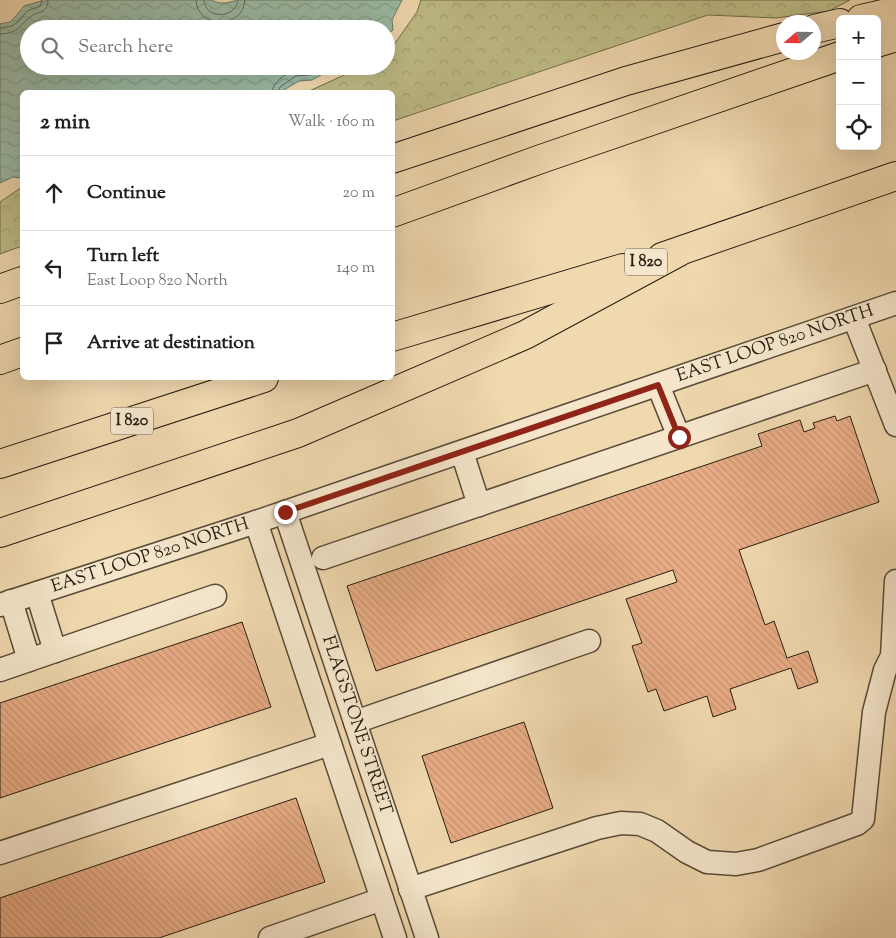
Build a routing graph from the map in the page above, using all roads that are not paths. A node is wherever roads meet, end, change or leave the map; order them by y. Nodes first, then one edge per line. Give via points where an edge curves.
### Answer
1 (896, 12) edge
2 (881, 15) edge
3 (836, 24) edge
4 (821, 27) edge
5 (896, 37) edge
6 (776, 39) edge
7 (881, 42) edge
8 (836, 57) edge
9 (395, 158) edge
10 (896, 176) edge
11 (395, 213) edge
12 (679, 252) junction
13 (20, 282) edge
14 (0, 289) edge
15 (896, 303) edge
16 (854, 318) junction
17 (395, 336) edge
18 (20, 353) edge
19 (0, 360) edge
20 (875, 370) junction
21 (258, 380) edge
22 (658, 385) junction
23 (896, 425) edge
24 (679, 437) junction
25 (462, 452) junction
26 (0, 464) edge
27 (479, 505) junction
28 (285, 512) junction
29 (256, 522) junction
30 (0, 533) edge
31 (323, 558) dead end
32 (896, 581) edge
33 (37, 593) junction
34 (215, 596) dead end
35 (5, 603) edge
36 (589, 641) dead end
37 (55, 651) junction
38 (29, 660) junction
39 (0, 670) edge
40 (355, 722) junction
41 (330, 744) junction
42 (0, 853) edge
43 (410, 890) junction
44 (382, 899) junction
45 (270, 938) edge
46 (395, 938) edge
47 (427, 938) edge

1 - 2 highway
3 - 4 highway
5 - 7 highway
6 - 9 highway via 626,81
8 - 11 highway
10 - 12 highway, I 820
12 - 17 highway, I 820
12 - 30 highway via 525,335 298,433
13 - 14 highway
15 - 16 street, EAST LOOP 820 NORTH
16 - 20 street
16 - 22 street, EAST LOOP 820 NORTH
18 - 19 highway
20 - 23 street
20 - 24 street
21 - 26 highway, I 820
22 - 24 street
22 - 25 street, EAST LOOP 820 NORTH
24 - 27 street
25 - 27 street
25 - 28 street, EAST LOOP 820 NORTH
27 - 31 street
28 - 29 street, EAST LOOP 820 NORTH
28 - 40 street, FLAGSTONE STREET
29 - 33 street, EAST LOOP 820 NORTH
29 - 41 street, FLAGSTONE STREET
32 - 43 street via 892,656 874,712 863,819 857,824 758,860 736,864 707,862 657,831 640,824 621,823
33 - 35 street, EAST LOOP 820 NORTH
33 - 37 street
34 - 37 street
35 - 38 street
36 - 40 street
37 - 38 street
38 - 39 street
40 - 43 street, FLAGSTONE STREET
41 - 42 street
41 - 44 street, FLAGSTONE STREET
43 - 47 street, FLAGSTONE STREET
44 - 45 street
44 - 46 street, FLAGSTONE STREET

